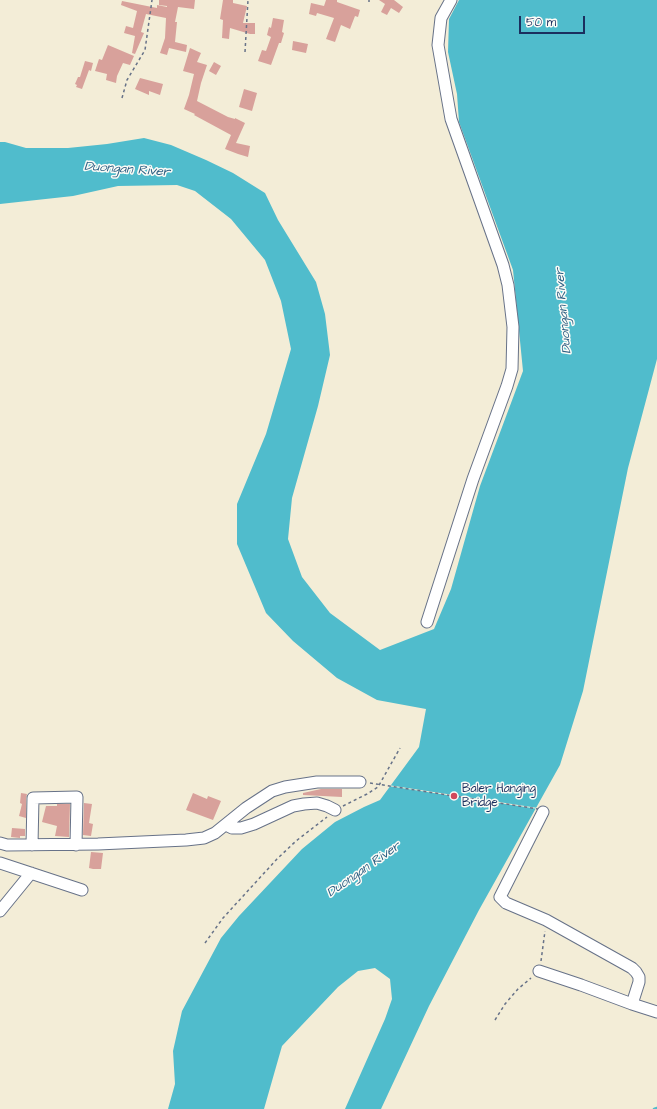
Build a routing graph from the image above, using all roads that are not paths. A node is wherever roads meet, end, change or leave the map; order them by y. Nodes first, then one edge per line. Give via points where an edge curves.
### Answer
1 (451, 0) edge
2 (427, 622) dead end
3 (365, 782) road end
4 (335, 810) road end
5 (540, 810) road end
6 (226, 825) junction
7 (0, 843) edge
8 (76, 844) junction
9 (32, 845) junction
10 (0, 863) edge
11 (31, 873) junction
12 (82, 890) dead end
13 (0, 910) edge
14 (539, 971) road end
15 (632, 1004) junction
16 (657, 1012) edge

1 - 2 street via 441,18 439,53 450,119 508,285 513,327 512,368
3 - 6 street via 303,783 272,791
4 - 6 street via 317,803 304,804 293,806 241,828
5 - 15 street via 500,897 506,903 546,920 632,968 639,977
6 - 8 street via 204,838
7 - 9 street
8 - 9 street
8 - 9 street via 77,797 33,798
10 - 11 street
11 - 12 street
11 - 13 street
14 - 15 street
15 - 16 street

